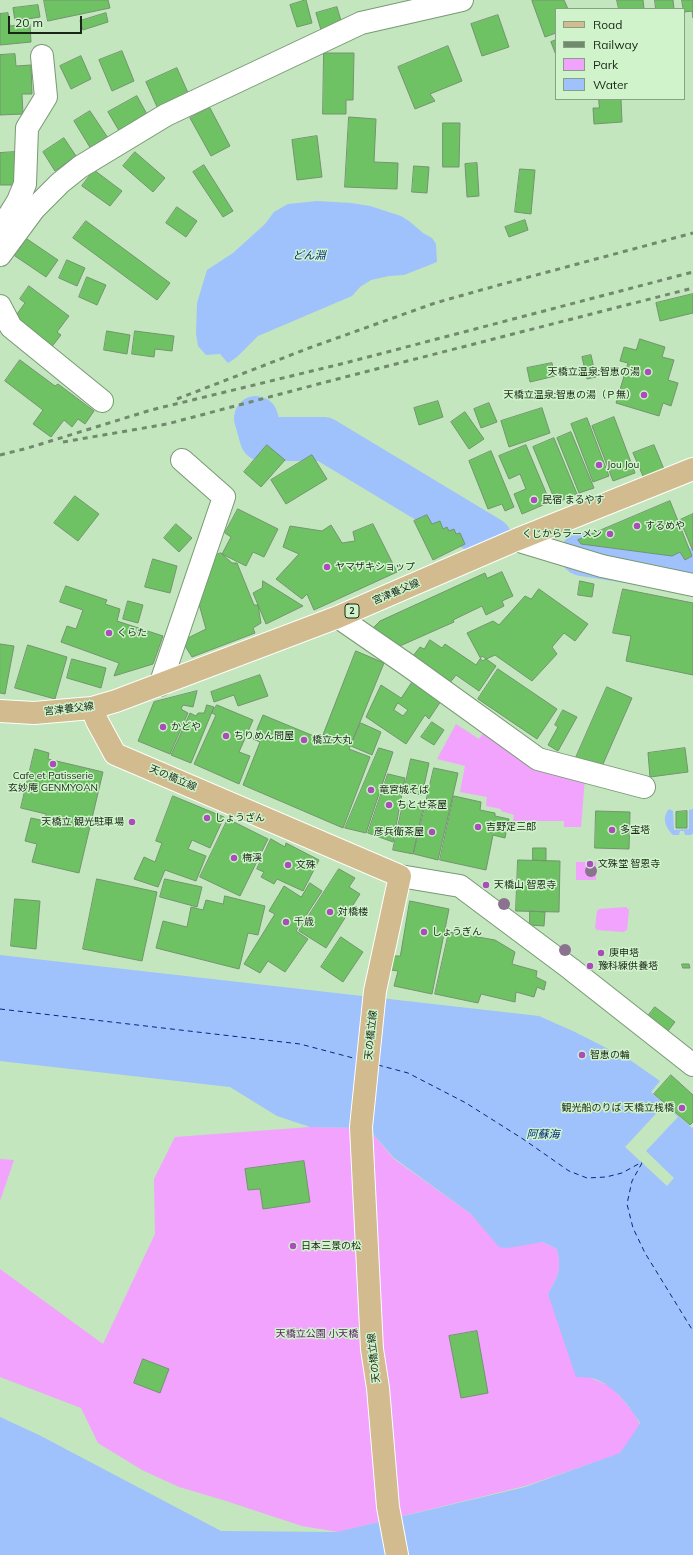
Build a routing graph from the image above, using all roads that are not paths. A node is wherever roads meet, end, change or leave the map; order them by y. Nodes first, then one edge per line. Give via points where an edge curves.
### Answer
1 (462, 0) edge
2 (42, 56) dead end
3 (0, 230) edge
4 (0, 255) edge
5 (0, 306) edge
6 (102, 401) dead end
7 (182, 460) dead end
8 (693, 469) edge
9 (516, 540) junction
10 (693, 585) edge
11 (338, 617) junction
12 (160, 685) junction
13 (92, 708) junction
14 (0, 711) edge
15 (644, 787) dead end
16 (400, 876) junction
17 (693, 1065) edge
18 (397, 1555) edge

1 - 4 street via 361,22 166,115 60,182 34,209
2 - 3 street via 46,97 27,128 25,184
5 - 6 street via 11,327
7 - 12 street via 224,497
8 - 9 main road, 宮津養父線 / 2
9 - 10 street via 602,566
9 - 11 main road, 宮津養父線 / 2
11 - 12 main road, 宮津養父線 / 2
11 - 15 street via 538,759
12 - 13 main road, 宮津養父線 / 2
13 - 14 main road, 宮津養父線 / 2 via 34,713
13 - 16 main road, 天の橋立線 via 115,754
16 - 17 street via 460,886
16 - 18 main road, 天の橋立線 via 374,997 361,1127 372,1349 378,1388 388,1507

